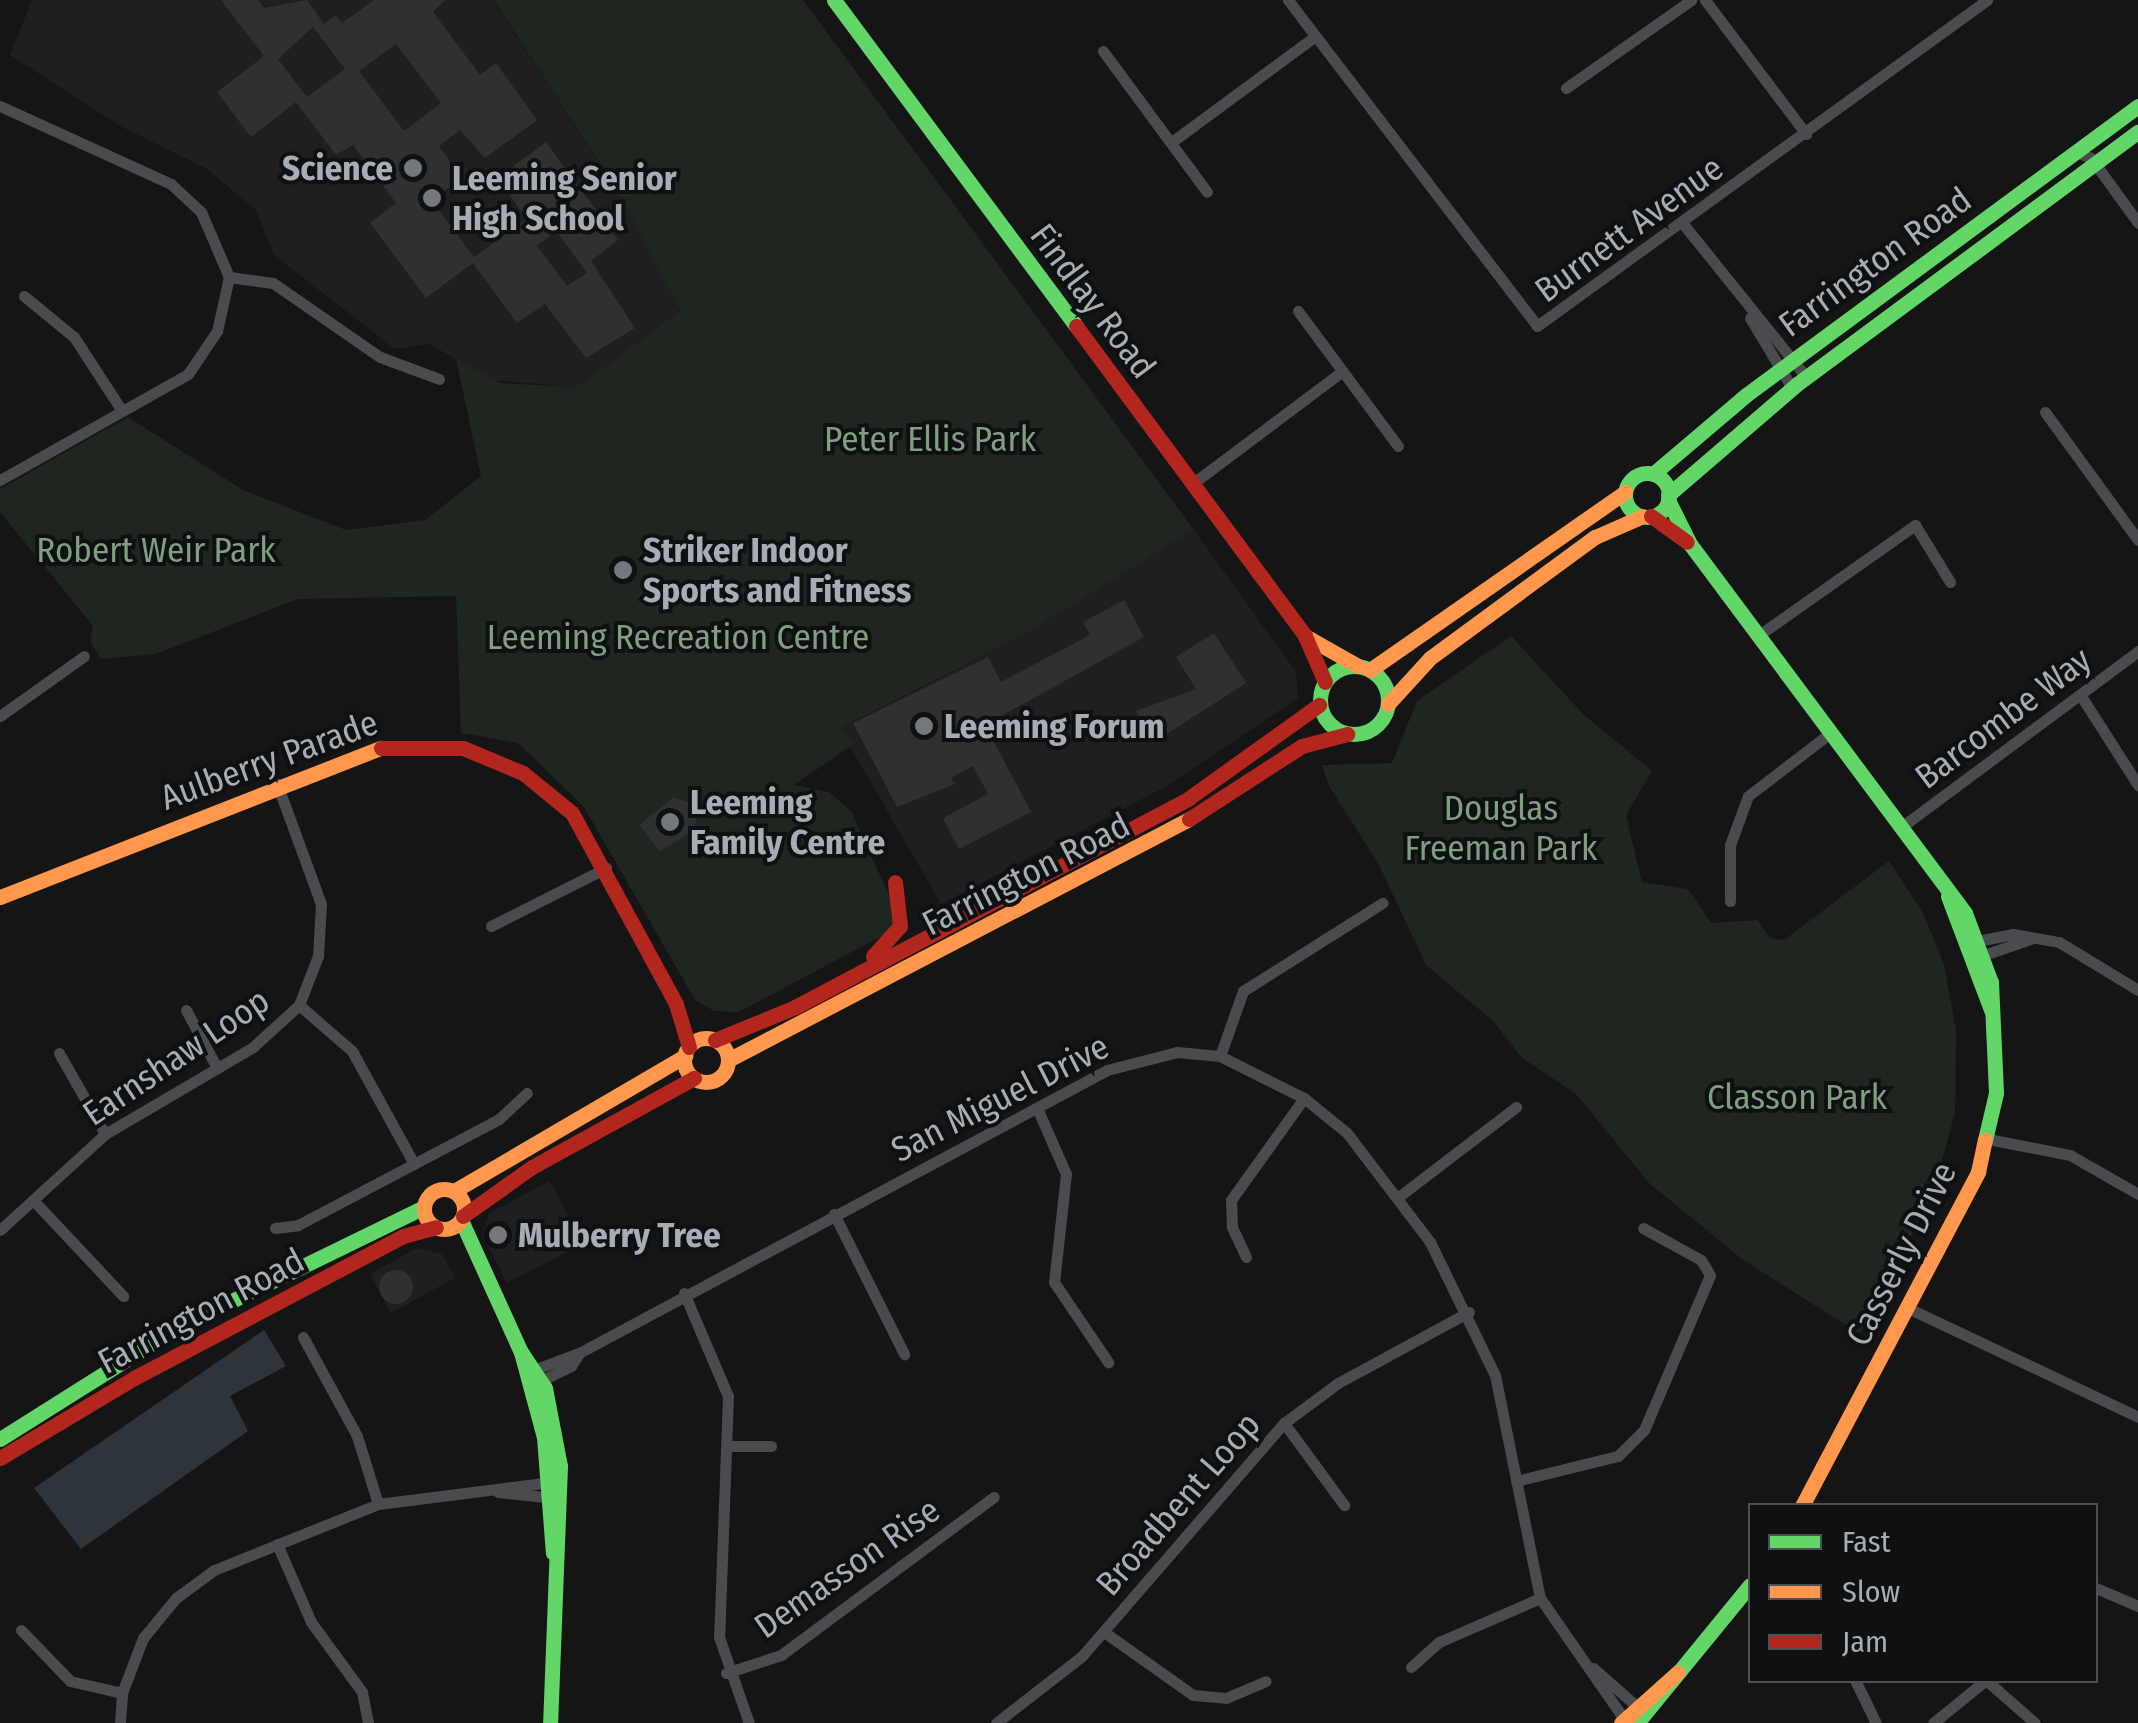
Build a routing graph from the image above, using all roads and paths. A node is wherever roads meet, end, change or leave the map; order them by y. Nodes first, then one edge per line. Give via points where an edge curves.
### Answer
1 (834, 0) edge
2 (1288, 0) edge
3 (1691, 0) edge
4 (1705, 0) edge
5 (1987, 0) edge
6 (1314, 37) junction
7 (1102, 50) dead end
8 (1566, 88) dead end
9 (0, 106) edge
10 (2138, 106) edge
11 (2138, 132) edge
12 (1806, 134) junction
13 (1173, 141) junction
14 (2078, 152) junction
15 (2095, 164) junction
16 (1208, 192) dead end
17 (2138, 223) edge
18 (1684, 225) junction
19 (229, 277) junction
20 (24, 296) dead end
21 (1298, 311) dead end
22 (1786, 365) junction
23 (1341, 372) junction
24 (1806, 377) junction
25 (438, 379) dead end
26 (1792, 388) junction
27 (122, 411) junction
28 (2045, 412) dead end
29 (1398, 446) dead end
30 (1653, 474) junction
31 (0, 480) edge
32 (1192, 484) junction
33 (1625, 492) junction
34 (1668, 498) junction
35 (1647, 516) junction
36 (2138, 540) edge
37 (1690, 544) junction
38 (1950, 582) dead end
39 (1759, 635) junction
40 (1305, 636) junction
41 (2138, 650) edge
42 (84, 656) dead end
43 (1364, 668) junction
44 (1325, 682) junction
45 (2080, 696) junction
46 (1388, 704) junction
47 (1319, 705) junction
48 (0, 716) edge
49 (1830, 733) junction
50 (1347, 734) junction
51 (277, 784) junction
52 (2138, 785) edge
53 (1900, 828) junction
54 (606, 868) junction
55 (895, 882) dead end
56 (0, 897) edge
57 (1730, 901) dead end
58 (1382, 903) dead end
59 (491, 926) dead end
60 (1974, 950) junction
61 (2138, 990) edge
62 (676, 1004) junction
63 (298, 1005) junction
64 (794, 1007) junction
65 (186, 1010) dead end
66 (712, 1039) junction
67 (687, 1051) junction
68 (58, 1053) dead end
69 (1220, 1056) junction
70 (728, 1060) junction
71 (216, 1066) junction
72 (694, 1078) junction
73 (527, 1094) dead end
74 (1304, 1098) junction
75 (1516, 1107) dead end
76 (1037, 1108) junction
77 (106, 1134) junction
78 (1988, 1139) junction
79 (414, 1164) junction
80 (454, 1191) junction
81 (2138, 1194) edge
82 (1401, 1195) junction
83 (32, 1200) junction
84 (424, 1206) junction
85 (834, 1214) junction
86 (462, 1218) junction
87 (275, 1228) dead end
88 (440, 1228) junction
89 (1643, 1228) dead end
90 (0, 1230) edge
91 (1246, 1256) dead end
92 (473, 1257) junction
93 (684, 1293) junction
94 (124, 1296) dead end
95 (1910, 1309) junction
96 (1469, 1312) junction
97 (303, 1337) dead end
98 (904, 1354) dead end
99 (1108, 1362) dead end
100 (533, 1377) junction
101 (2138, 1417) edge
102 (1284, 1422) junction
103 (0, 1439) edge
104 (732, 1446) junction
105 (771, 1446) dead end
106 (0, 1458) edge
107 (1516, 1481) junction
108 (556, 1490) junction
109 (994, 1497) dead end
110 (1804, 1503) edge
111 (378, 1504) junction
112 (1344, 1505) dead end
113 (277, 1544) junction
114 (1748, 1588) edge
115 (2098, 1589) edge
116 (1540, 1598) junction
117 (2138, 1606) edge
118 (21, 1630) dead end
119 (1104, 1632) junction
120 (1590, 1666) junction
121 (1411, 1667) dead end
122 (726, 1673) junction
123 (1266, 1681) dead end
124 (1856, 1683) edge
125 (1982, 1683) edge
126 (1989, 1683) edge
127 (122, 1694) junction
128 (1632, 1718) edge
129 (1006, 1720) edge
130 (120, 1723) edge
131 (368, 1723) edge
132 (550, 1723) edge
133 (749, 1723) edge
134 (1876, 1723) edge
135 (1932, 1723) edge
136 (2035, 1723) edge

1 - 32 main road, Findlay Road
2 - 6 street, Burnett Avenue
3 - 8 street
4 - 12 street
5 - 12 street, Burnett Avenue
6 - 13 street
6 - 18 street, Burnett Avenue via 1530,324 1551,323
7 - 13 street
9 - 19 street via 171,184 201,212
10 - 14 main road, Farrington Road
11 - 15 main road, Farrington Road
12 - 18 street, Burnett Avenue
13 - 16 street
14 - 15 street
14 - 22 main road, Farrington Road
15 - 17 street
15 - 24 main road, Farrington Road
18 - 22 street
19 - 25 street via 273,283 380,357
19 - 27 street via 222,316 199,360
20 - 27 street via 74,336
21 - 23 street
22 - 24 street
22 - 26 street
22 - 30 main road, Farrington Road
23 - 29 street
23 - 32 street
24 - 26 main road, Farrington Road
26 - 34 main road, Farrington Road
27 - 31 street
28 - 36 street
30 - 33 main road via 1635,476
30 - 34 main road
32 - 40 main road, Findlay Road
33 - 35 main road via 1627,505
33 - 43 main road
34 - 35 main road
34 - 37 main road, Casserly Drive
35 - 37 main road, Casserly Drive
35 - 46 main road via 1595,537 1430,658
37 - 39 main road, Casserly Drive
38 - 39 street via 1915,525
39 - 49 main road, Casserly Drive
40 - 43 main road, Findlay Road
40 - 44 main road, Findlay Road
41 - 45 street, Barcombe Way
42 - 48 street
43 - 44 main road
43 - 46 main road
44 - 47 main road
45 - 52 street
45 - 53 street, Barcombe Way
46 - 50 main road via 1369,732
47 - 50 main road via 1328,724
47 - 64 main road, Farrington Road via 1189,798
49 - 53 main road, Casserly Drive
49 - 57 street via 1748,796 1730,844
50 - 70 main road, Farrington Road via 1302,746 1173,831
51 - 54 main road, Aulberry Parade via 377,747 463,748 508,764 558,798
51 - 56 main road, Aulberry Parade
51 - 63 street, Earnshaw Loop via 321,904 318,956
53 - 60 main road, Casserly Drive via 1947,892
54 - 59 street
54 - 62 main road, Aulberry Parade
55 - 64 main road via 902,913 895,939
58 - 69 street via 1243,992
60 - 61 street via 2038,937
60 - 78 main road, Casserly Drive via 1993,1013 1996,1093
62 - 66 main road, Aulberry Parade
62 - 67 main road, Aulberry Parade
63 - 71 street, Earnshaw Loop via 270,1035
63 - 79 street via 352,1051
64 - 66 main road, Farrington Road
65 - 71 street
66 - 67 main road, Farrington Road
66 - 70 main road, Aulberry Parade
67 - 72 main road, Aulberry Parade
67 - 80 main road
68 - 77 street
69 - 74 street, San Miguel Drive
69 - 76 street, San Miguel Drive via 1144,1058
70 - 72 main road, Farrington Road via 719,1078
71 - 77 street, Earnshaw Loop
72 - 86 main road via 532,1167
73 - 79 street via 499,1119
74 - 82 street, San Miguel Drive
74 - 91 street via 1231,1200 1232,1227
75 - 82 street
76 - 85 street, San Miguel Drive
76 - 99 street via 1066,1174 1054,1282
77 - 83 street, Earnshaw Loop
78 - 81 street via 2070,1155
78 - 95 main road, Casserly Drive
79 - 87 street via 298,1225
80 - 84 main road, Farrington Road via 435,1190
80 - 86 main road
82 - 96 street, San Miguel Drive
83 - 90 street, Earnshaw Loop
83 - 94 street
84 - 88 main road
84 - 103 main road, Farrington Road via 176,1328
85 - 93 street, San Miguel Drive
85 - 98 street
86 - 88 main road, Farrington Road
86 - 92 main road
88 - 92 main road
88 - 106 main road, Farrington Road via 402,1236 134,1378
89 - 107 street via 1701,1260 1710,1275 1644,1430 1618,1456
92 - 100 main road
93 - 100 street, San Miguel Drive
93 - 104 street via 723,1376
95 - 101 street
95 - 110 main road, Casserly Drive
96 - 102 street, Broadbent Loop via 1338,1382
96 - 107 street, San Miguel Drive via 1495,1375
97 - 111 street via 357,1436
100 - 108 main road
102 - 112 street
102 - 119 street, Broadbent Loop
104 - 105 street
104 - 122 street via 719,1621
107 - 116 street, San Miguel Drive
108 - 111 street
108 - 132 main road
109 - 122 street, Demasson Rise via 781,1655
111 - 113 street
113 - 127 street via 214,1570 176,1598 143,1638
113 - 131 street via 311,1622 362,1692
114 - 128 main road via 1686,1666
115 - 117 street
116 - 120 street, San Miguel Drive
116 - 121 street via 1439,1642
118 - 127 street via 70,1681
119 - 123 street via 1193,1695 1226,1698
119 - 129 street, Broadbent Loop
120 - 128 street, San Miguel Drive
120 - 128 street, San Miguel Drive
122 - 133 street
124 - 134 street
125 - 135 street
126 - 136 street
127 - 130 street

